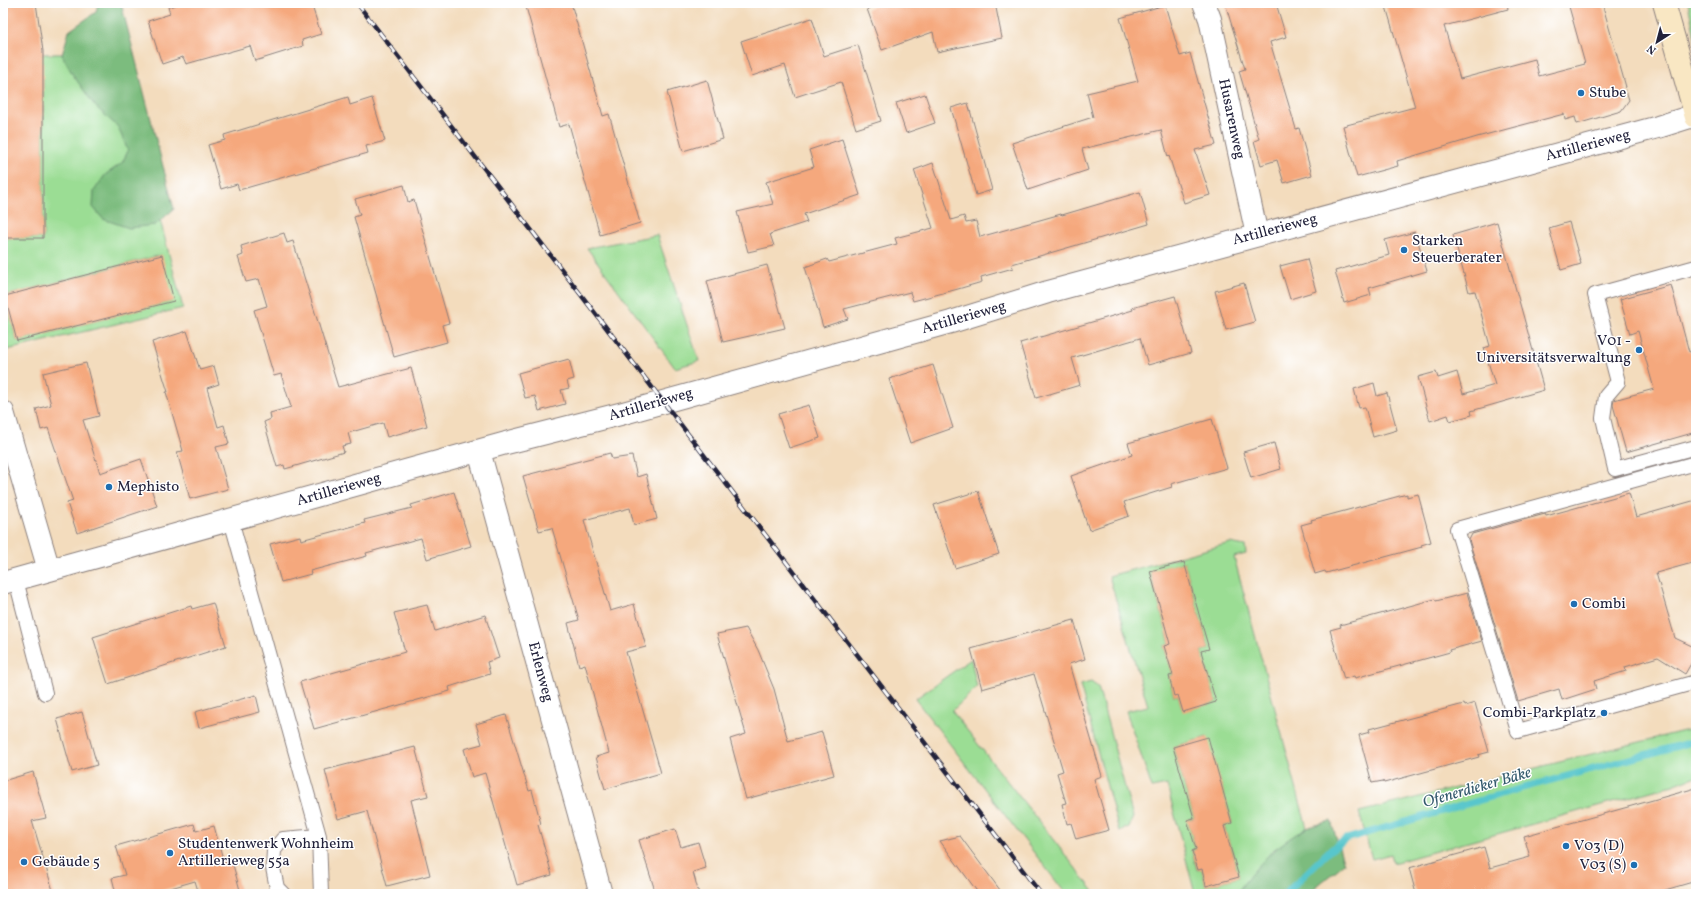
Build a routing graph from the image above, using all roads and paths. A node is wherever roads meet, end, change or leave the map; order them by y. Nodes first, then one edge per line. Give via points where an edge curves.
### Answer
1 (1204, 3) edge
2 (1664, 3) edge
3 (1696, 116) edge
4 (1257, 235) junction
5 (1696, 267) edge
6 (3, 412) edge
7 (1696, 447) edge
8 (479, 451) junction
9 (1696, 463) edge
10 (231, 520) junction
11 (49, 570) junction
12 (9, 581) edge
13 (1696, 682) edge
14 (45, 693) dead end
15 (319, 836) junction
16 (317, 893) edge
17 (283, 894) edge
18 (601, 894) edge

1 - 4 street, Husarenweg via 1210,19
2 - 3 street
3 - 4 street, Artillerieweg
4 - 8 street, Artillerieweg via 620,414
5 - 7 lane via 1595,295 1618,382 1606,396 1603,418 1615,469
6 - 11 street
8 - 10 street, Artillerieweg
8 - 18 street, Erlenweg
9 - 13 lane via 1458,529 1518,731
10 - 11 street, Artillerieweg
10 - 15 lane
11 - 12 street, Artillerieweg
12 - 14 lane
15 - 16 lane
15 - 17 lane via 283,839 274,850 274,874 277,888

